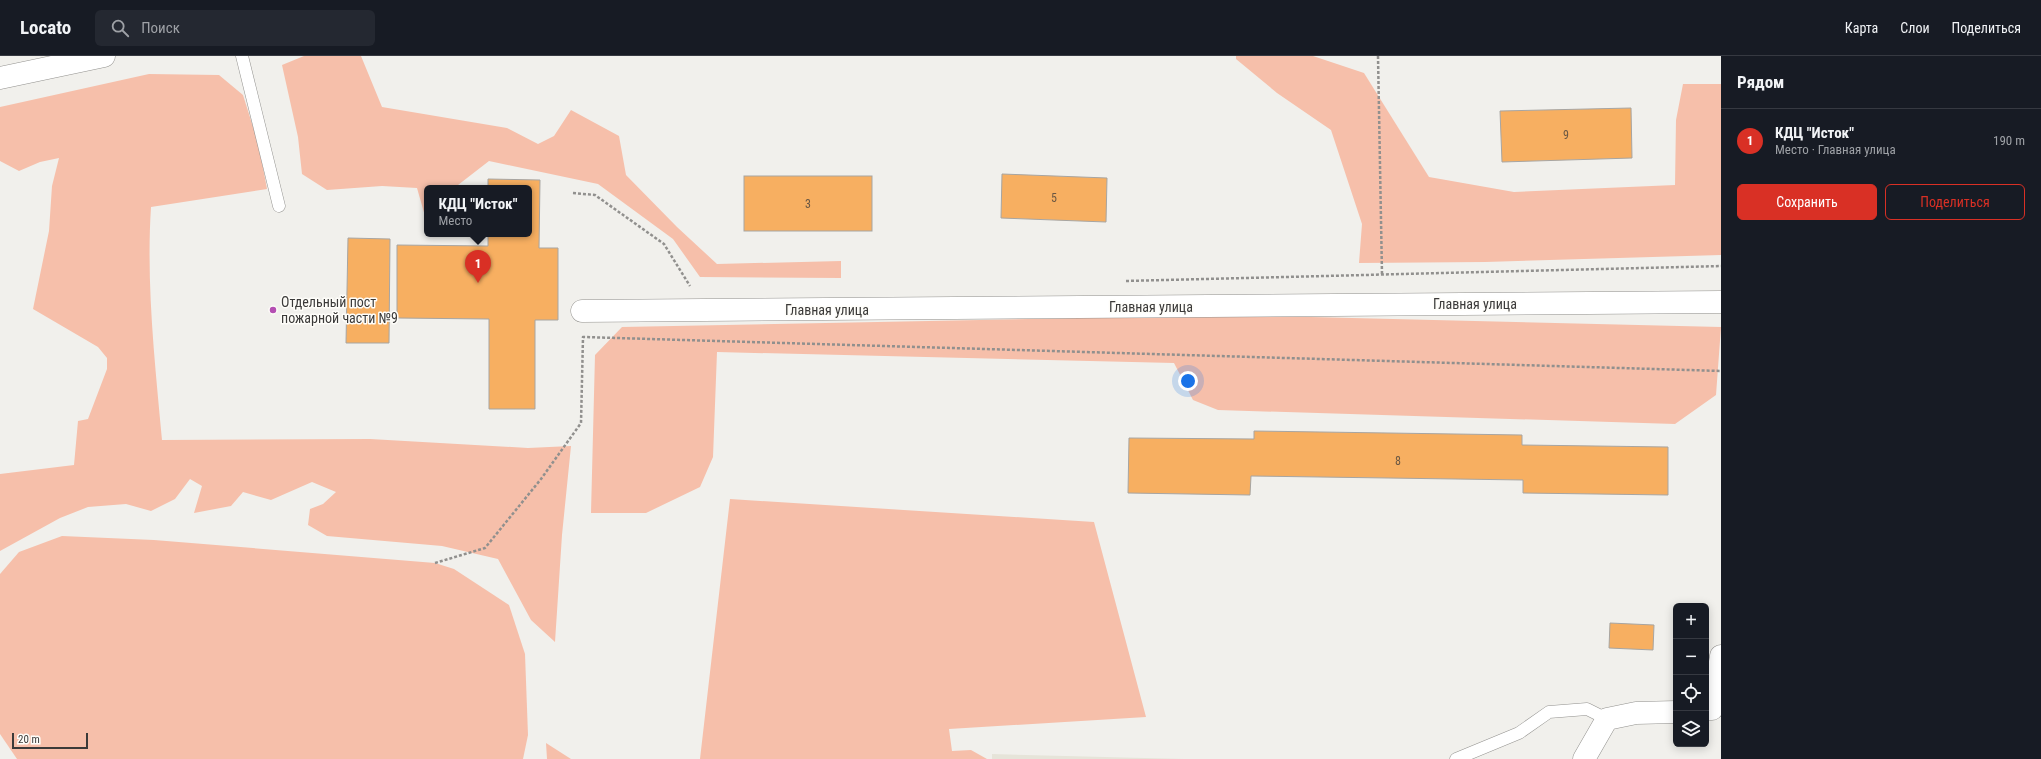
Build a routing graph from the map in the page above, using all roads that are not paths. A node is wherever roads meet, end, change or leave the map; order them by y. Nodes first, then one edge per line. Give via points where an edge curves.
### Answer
1 (104, 56) edge
2 (242, 56) edge
3 (0, 78) edge
4 (279, 206) dead end
5 (1721, 302) edge
6 (582, 311) dead end
7 (1721, 656) edge
8 (1709, 708) edge
9 (1673, 712) edge
10 (1607, 719) junction
11 (1456, 759) edge
12 (1584, 759) edge

1 - 3 street
2 - 4 lane
5 - 6 street, Главная улица
7 - 8 street via 1712,708
9 - 10 street via 1636,713
10 - 11 lane via 1587,709 1549,712 1519,733
10 - 12 street

